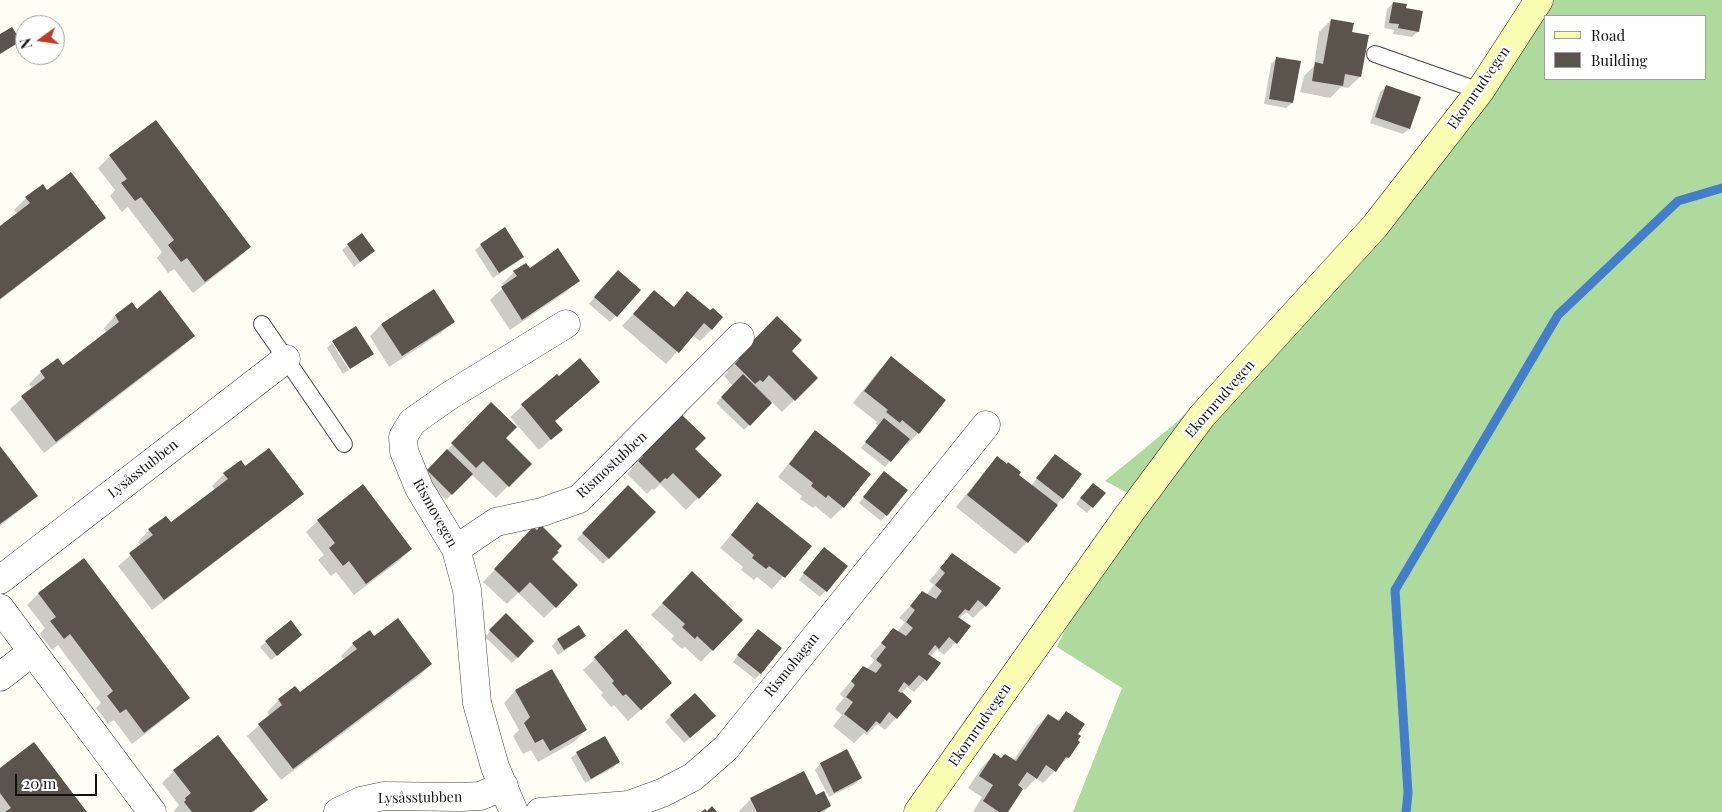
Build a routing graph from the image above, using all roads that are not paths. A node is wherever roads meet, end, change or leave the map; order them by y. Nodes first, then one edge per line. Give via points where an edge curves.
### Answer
1 (1539, 0) edge
2 (1375, 54) dead end
3 (1480, 91) junction
4 (262, 324) dead end
5 (566, 324) dead end
6 (740, 337) dead end
7 (286, 359) junction
8 (986, 425) dead end
9 (344, 444) dead end
10 (456, 549) junction
11 (0, 580) edge
12 (0, 608) edge
13 (32, 652) junction
14 (0, 677) edge
15 (504, 786) junction
16 (152, 812) edge
17 (338, 812) edge
18 (514, 812) edge
19 (540, 812) edge
20 (918, 812) edge

1 - 3 main road, Ekornrudvegen
2 - 3 lane
3 - 20 main road, Ekornrudvegen via 1375,226 1202,416
4 - 7 lane
5 - 10 street, Rismovegen via 449,396 412,422 403,437 404,452 419,488
6 - 10 street, Rismostubben via 579,499 542,512 496,522
7 - 9 lane
7 - 11 street, Lysåsstubben
8 - 19 street, Rismohagan via 726,748 693,777 662,793 629,804
10 - 15 street, Rismovegen via 467,590 477,704 495,767
12 - 13 street
13 - 14 street
13 - 16 street
15 - 17 street, Lysåsstubben via 480,796 384,796 361,801
15 - 18 street, Rismovegen

